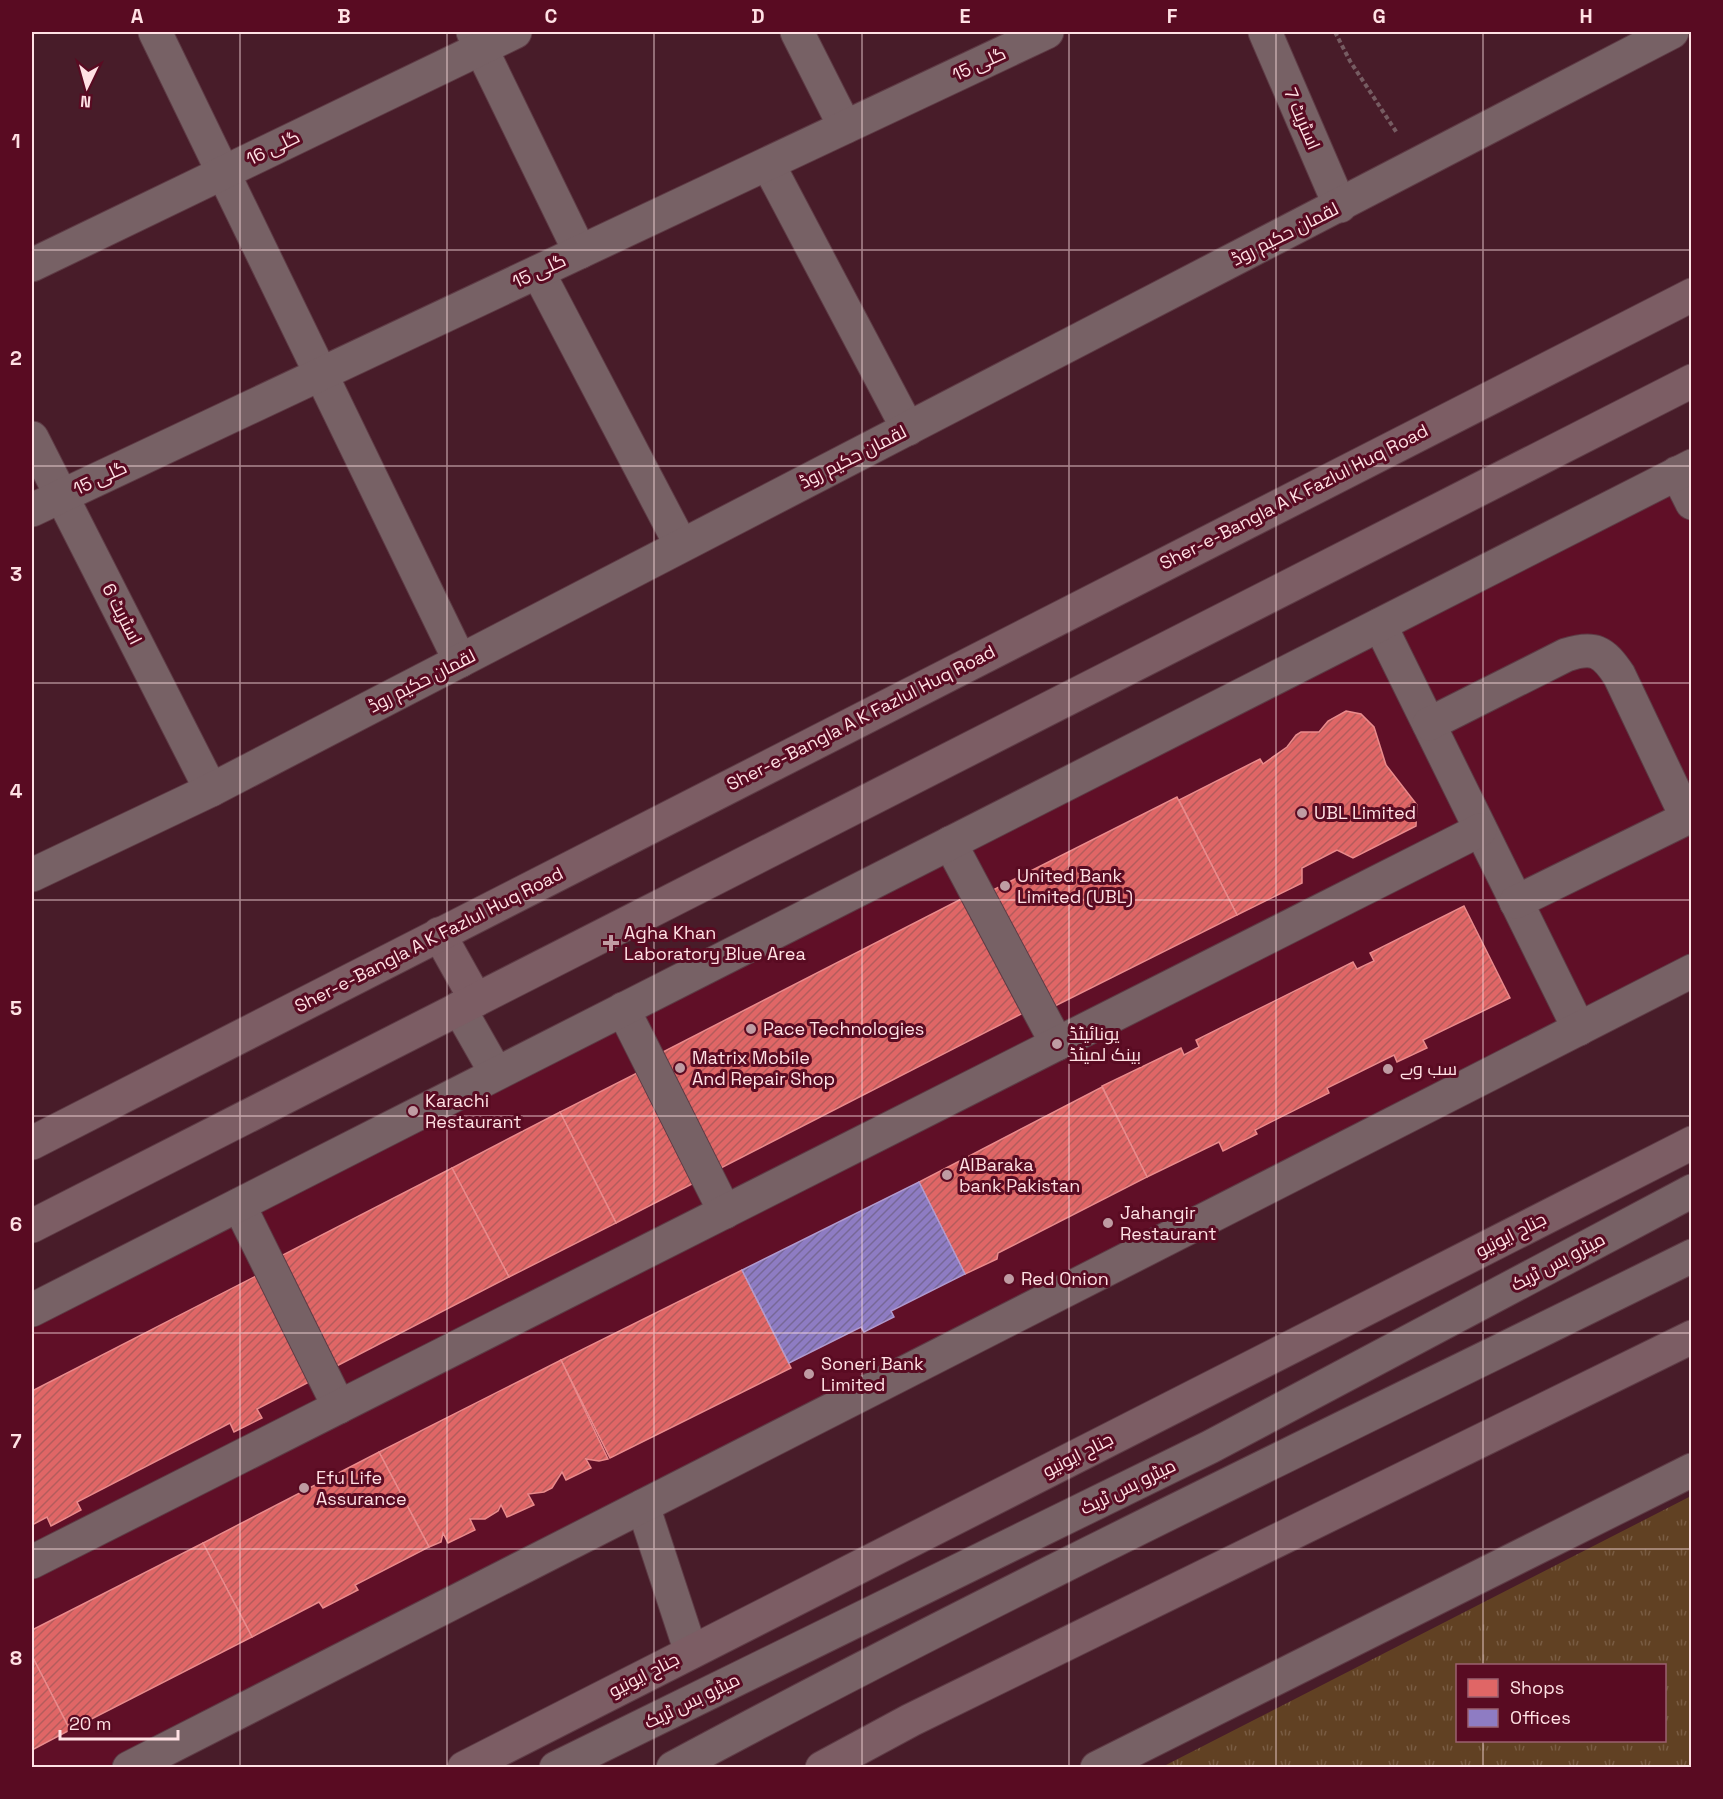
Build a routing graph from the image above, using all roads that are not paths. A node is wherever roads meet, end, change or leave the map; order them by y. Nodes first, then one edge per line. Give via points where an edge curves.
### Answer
1 (155, 32) edge
2 (514, 32) edge
3 (797, 32) edge
4 (1047, 32) edge
5 (1265, 32) edge
6 (1672, 32) edge
7 (477, 40) edge
8 (845, 127) junction
9 (768, 164) junction
10 (222, 173) junction
11 (1340, 206) junction
12 (580, 252) junction
13 (32, 265) edge
14 (538, 272) junction
15 (1692, 295) edge
16 (319, 375) junction
17 (1692, 381) edge
18 (908, 429) junction
19 (32, 438) edge
20 (1684, 469) edge
21 (63, 496) junction
22 (1692, 503) edge
23 (32, 510) edge
24 (681, 545) junction
25 (1380, 625) junction
26 (460, 661) junction
27 (1429, 724) junction
28 (211, 790) junction
29 (1480, 830) junction
30 (950, 843) junction
31 (32, 875) edge
32 (1516, 902) junction
33 (439, 934) junction
34 (1692, 971) edge
35 (468, 1004) junction
36 (623, 1009) junction
37 (1579, 1029) junction
38 (1057, 1044) junction
39 (496, 1073) junction
40 (32, 1143) edge
41 (1692, 1143) edge
42 (1692, 1191) edge
43 (239, 1205) junction
44 (725, 1212) junction
45 (32, 1226) edge
46 (1692, 1256) edge
47 (32, 1310) edge
48 (1692, 1337) edge
49 (339, 1407) junction
50 (1692, 1470) edge
51 (643, 1506) junction
52 (32, 1562) edge
53 (691, 1652) junction
54 (129, 1767) edge
55 (464, 1767) edge
56 (556, 1767) edge
57 (673, 1767) edge
58 (822, 1767) edge
59 (1097, 1767) edge

1 - 10 street
2 - 7 street, گلی 16
3 - 8 street
4 - 8 street, گلی 15
5 - 11 street, اسٹریٹ 7
6 - 11 street, لقمان حکیم روڈ
7 - 10 street, گلی 16
7 - 12 street
8 - 9 street, گلی 15
9 - 12 street, گلی 15
9 - 18 street
10 - 13 street, گلی 16
10 - 16 street
11 - 18 street, لقمان حکیم روڈ
12 - 14 street, گلی 15
14 - 16 street, گلی 15
14 - 24 street
15 - 33 main road, Sher-e-Bangla A K Fazlul Huq Road
16 - 21 street, گلی 15
16 - 26 street
17 - 35 main road
18 - 24 street, لقمان حکیم روڈ
19 - 21 street, اسٹریٹ 6
20 - 22 street
20 - 25 street
21 - 23 street, گلی 15
21 - 28 street, اسٹریٹ 6
24 - 26 street, لقمان حکیم روڈ
25 - 27 street
25 - 30 street
26 - 28 street, لقمان حکیم روڈ
27 - 29 street
27 - 32 street via 1581,650 1609,658 1619,675 1688,818
28 - 31 street, لقمان حکیم روڈ
29 - 32 street
29 - 38 street
30 - 36 street
30 - 38 street
32 - 37 street
33 - 35 main road
33 - 40 main road, Sher-e-Bangla A K Fazlul Huq Road
34 - 37 street
35 - 39 street
35 - 45 main road
36 - 39 street
36 - 44 street
37 - 51 street
38 - 44 street
39 - 43 street
41 - 53 main road, جناح ایونیو
42 - 56 street, میٹرو بس ٹریک via 1210,1447
43 - 47 street
43 - 49 street
44 - 49 street
46 - 57 street
48 - 58 main road
49 - 52 street
50 - 59 street
51 - 53 street
51 - 54 street
53 - 55 main road, جناح ایونیو

